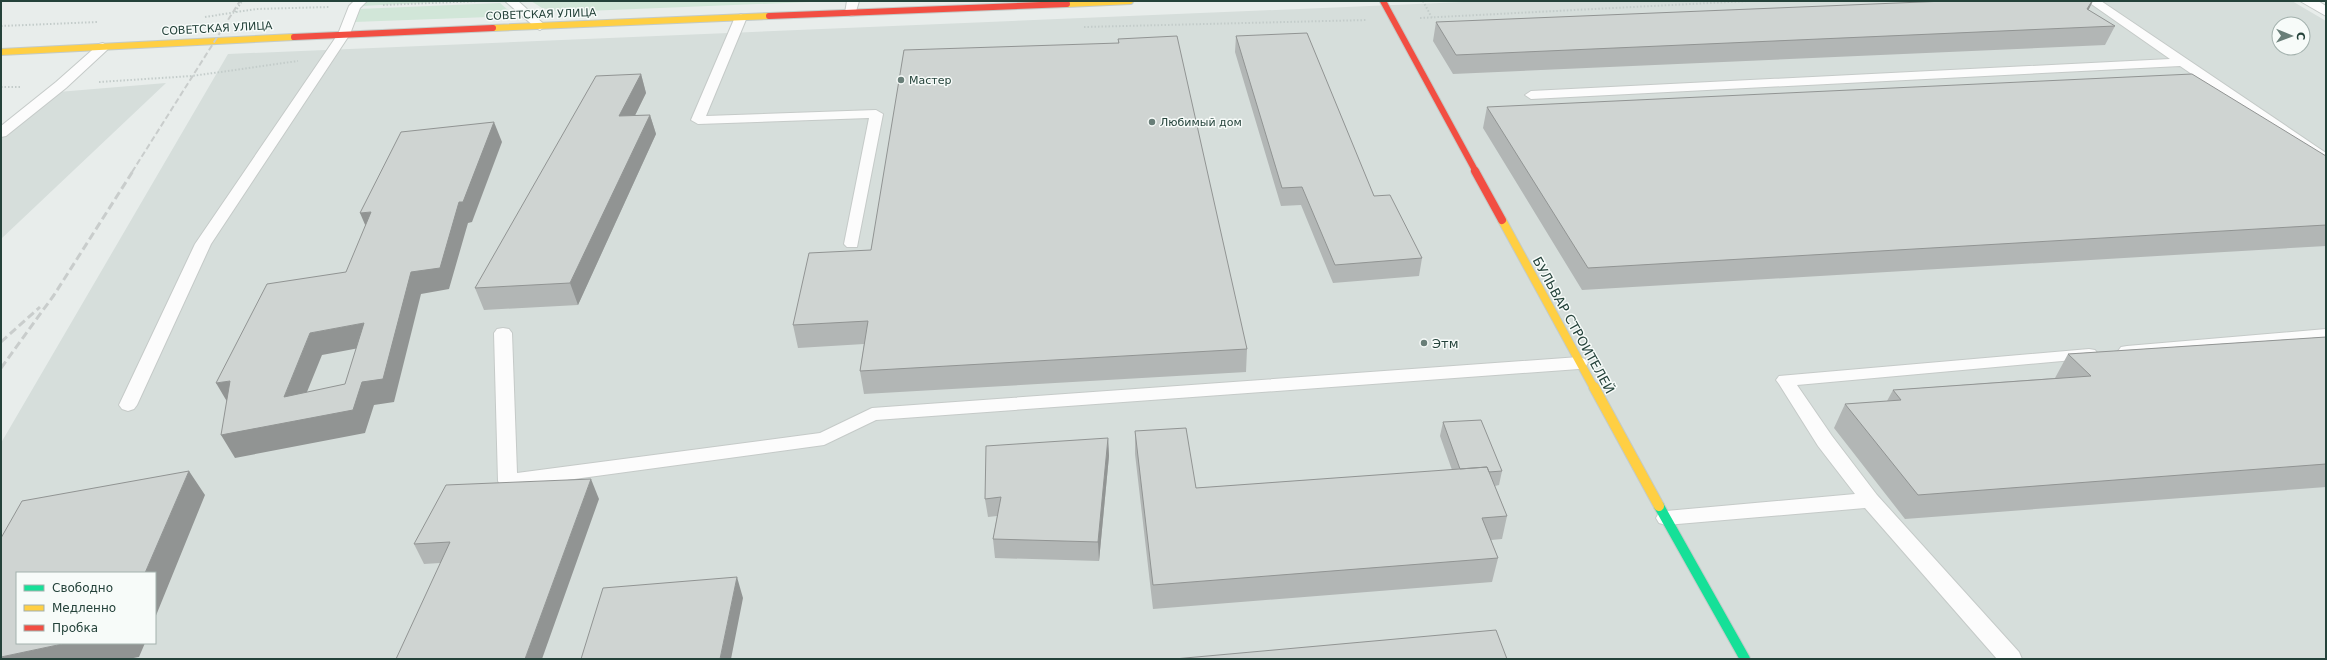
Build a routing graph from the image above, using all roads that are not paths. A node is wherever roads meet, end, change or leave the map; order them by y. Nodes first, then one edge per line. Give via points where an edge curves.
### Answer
1 (511, 1) edge
2 (853, 1) edge
3 (1130, 1) edge
4 (1383, 1) edge
5 (2093, 1) edge
6 (2307, 1) edge
7 (1061, 2) edge
8 (358, 4) edge
9 (2326, 12) edge
10 (851, 13) junction
11 (741, 17) junction
12 (540, 26) junction
13 (344, 34) junction
14 (104, 46) junction
15 (1, 52) edge
16 (2183, 62) junction
17 (1531, 95) dead end
18 (1, 134) edge
19 (2326, 159) edge
20 (852, 244) dead end
21 (504, 333) dead end
22 (2326, 334) edge
23 (1579, 363) junction
24 (128, 405) dead end
25 (1870, 500) junction
26 (1666, 518) junction
27 (1745, 659) edge
28 (2011, 659) edge

1 - 12 lane
2 - 10 lane
3 - 7 main road, СОВЕТСКАЯ УЛИЦА
4 - 23 main road, БУЛЬВАР СТРОИТЕЛЕЙ
5 - 16 lane
6 - 9 street
7 - 10 main road, СОВЕТСКАЯ УЛИЦА
8 - 13 lane
10 - 11 main road, СОВЕТСКАЯ УЛИЦА
11 - 12 main road, СОВЕТСКАЯ УЛИЦА
11 - 20 lane via 698,120 876,114
12 - 13 main road, СОВЕТСКАЯ УЛИЦА
13 - 14 main road, СОВЕТСКАЯ УЛИЦА
13 - 24 lane via 203,244
14 - 15 main road, СОВЕТСКАЯ УЛИЦА
14 - 18 lane
16 - 17 lane
16 - 19 lane
21 - 23 lane via 508,481 824,439 872,414
22 - 25 lane via 1785,380 1825,441
23 - 26 main road, БУЛЬВАР СТРОИТЕЛЕЙ
25 - 26 lane
25 - 28 lane
26 - 27 main road, БУЛЬВАР СТРОИТЕЛЕЙ

